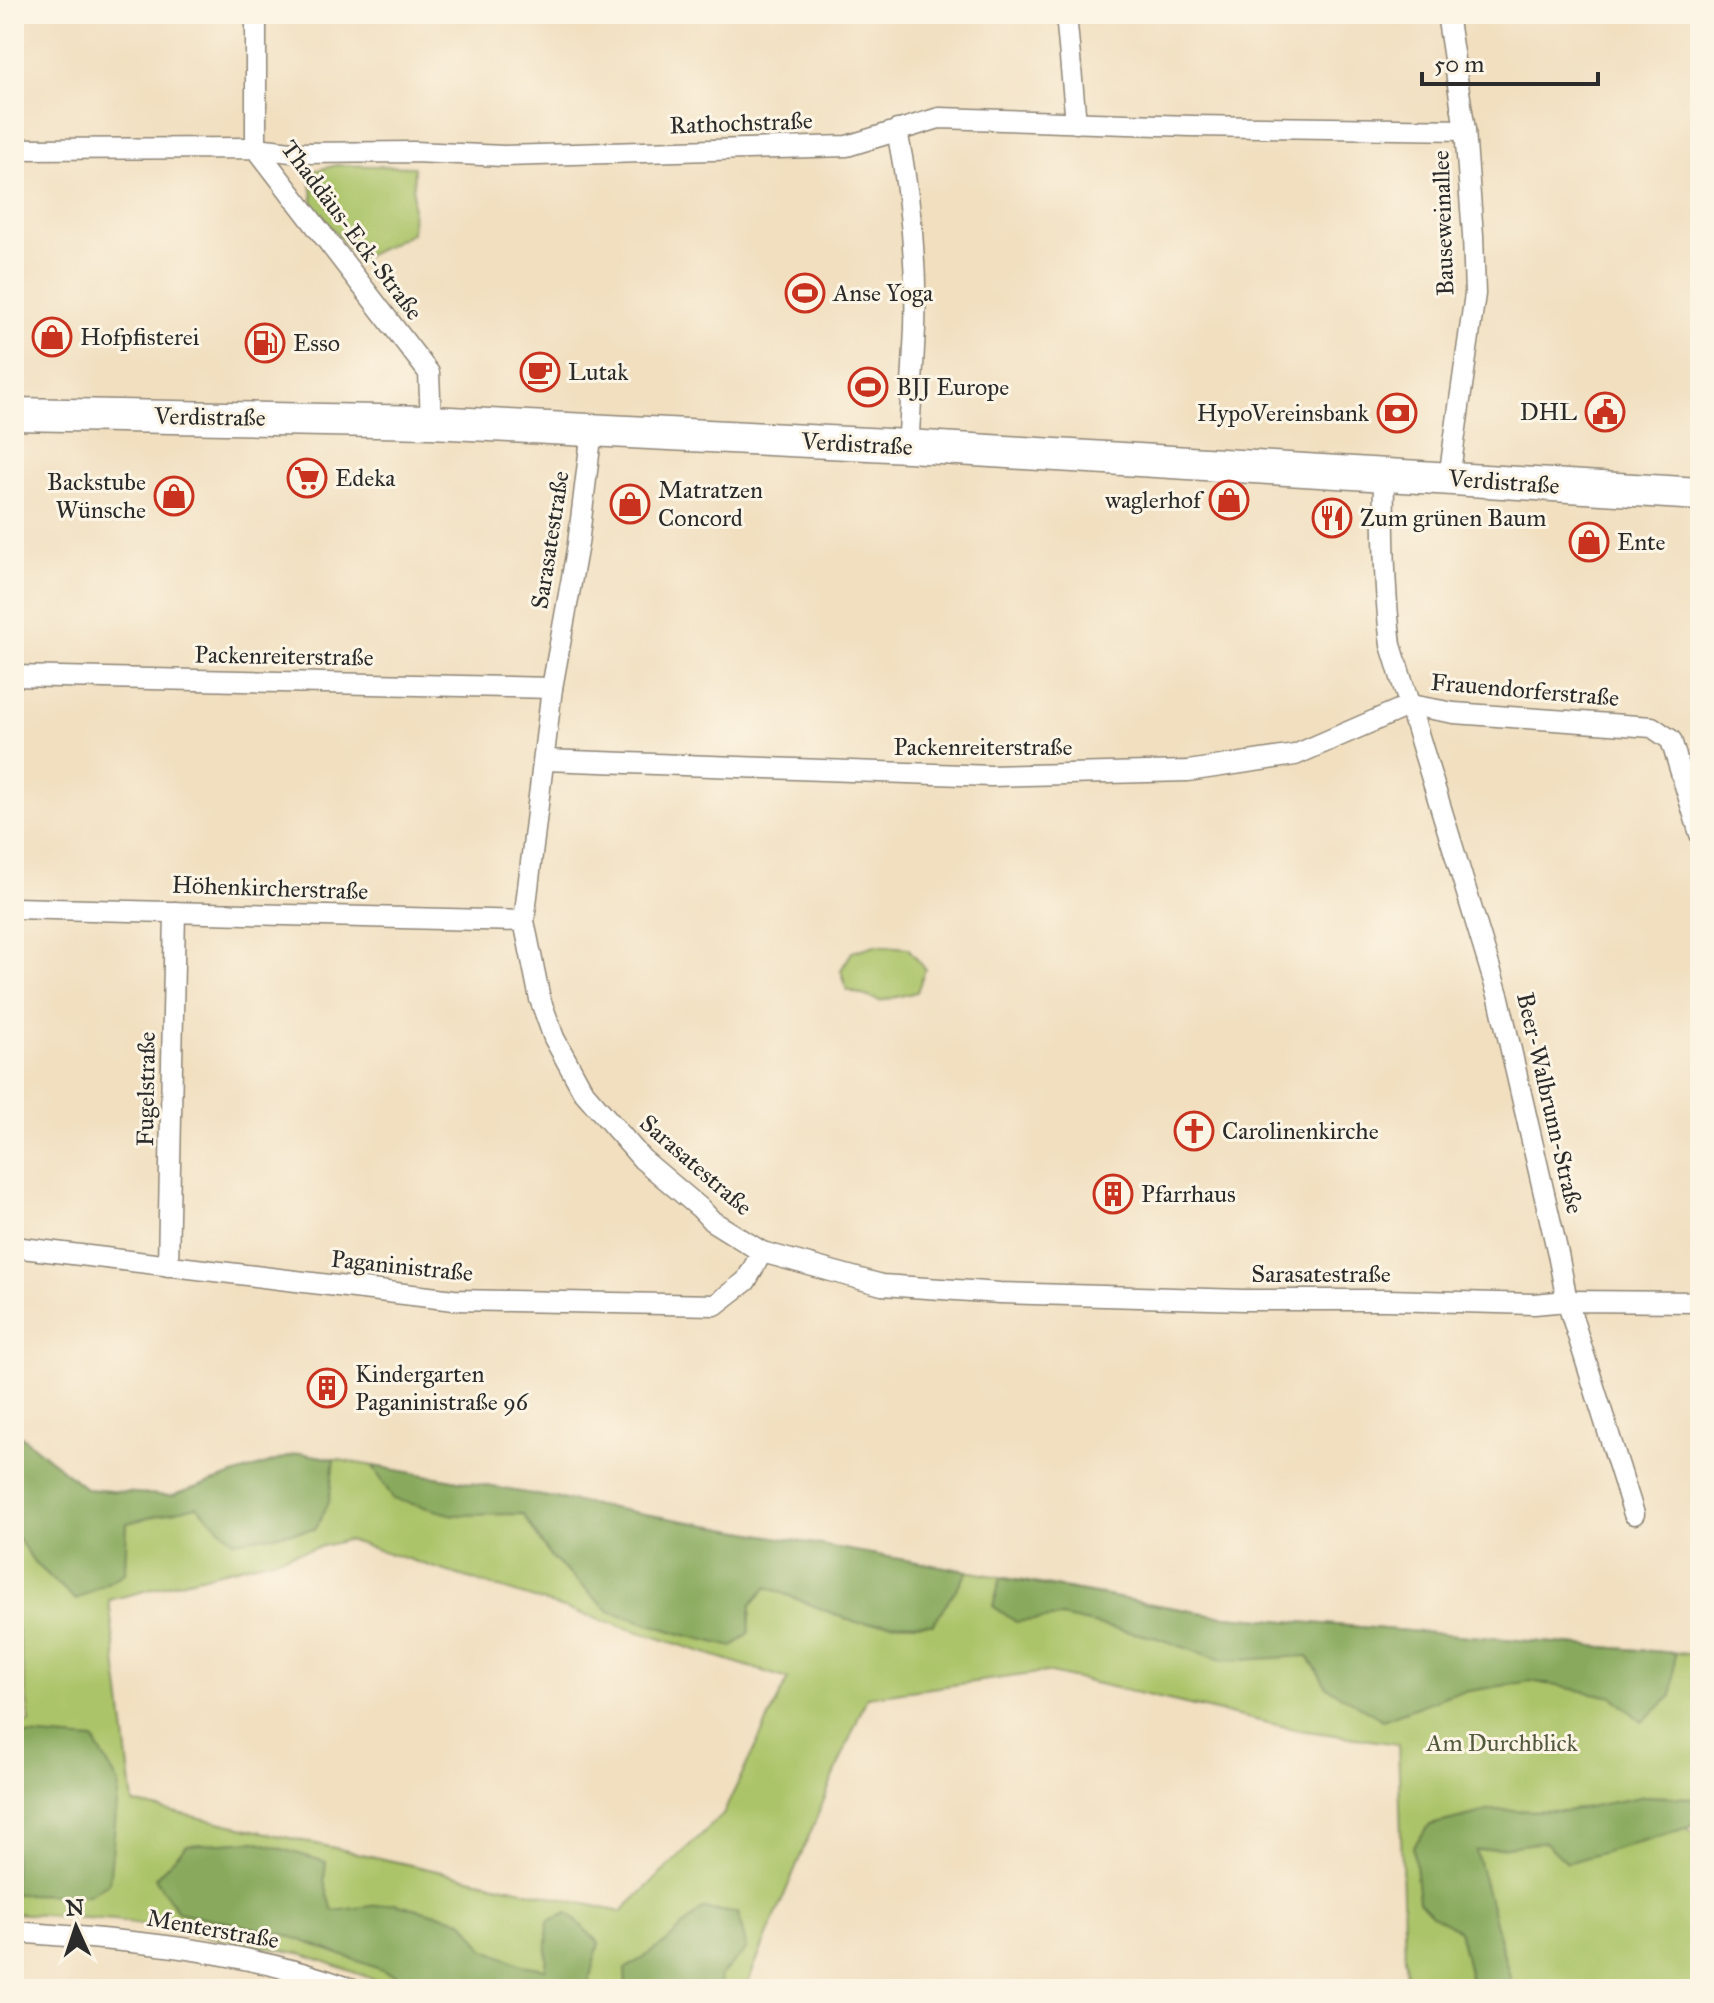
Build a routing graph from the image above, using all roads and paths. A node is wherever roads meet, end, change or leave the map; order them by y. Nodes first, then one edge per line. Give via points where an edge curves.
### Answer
1 (256, 14) edge
2 (1066, 14) edge
3 (1447, 14) edge
4 (1076, 123) junction
5 (897, 130) junction
6 (1465, 130) junction
7 (256, 148) junction
8 (14, 149) edge
9 (14, 414) edge
10 (431, 422) junction
11 (592, 430) junction
12 (908, 446) junction
13 (1384, 474) junction
14 (1449, 478) junction
15 (1700, 494) edge
16 (14, 676) edge
17 (552, 688) junction
18 (1410, 705) junction
19 (544, 760) junction
20 (1700, 834) edge
21 (14, 908) edge
22 (175, 912) junction
23 (524, 921) junction
24 (14, 1247) edge
25 (762, 1252) junction
26 (168, 1266) junction
27 (1567, 1301) junction
28 (1700, 1302) edge
29 (1634, 1514) dead end
30 (14, 1932) edge
31 (351, 1989) edge

1 - 7 street, Thaddäus-Eck-Straße
2 - 4 street
3 - 6 street, Bauseweinallee
4 - 5 street, Rathochstraße via 939,118
4 - 6 street, Rathochstraße
5 - 7 street, Rathochstraße via 847,146 504,156
5 - 12 street via 913,247
6 - 14 street, Bauseweinallee via 1475,294
7 - 8 street, Rathochstraße
7 - 10 street, Thaddäus-Eck-Straße via 429,373
9 - 10 main road, Verdistraße
10 - 11 main road, Verdistraße
11 - 12 main road, Verdistraße
11 - 17 street, Sarasatestraße
12 - 13 main road, Verdistraße
13 - 14 main road, Verdistraße
13 - 18 street, Frauendorferstraße via 1385,597 1391,645
14 - 15 main road, Verdistraße
16 - 17 street, Packenreiterstraße
17 - 19 street, Sarasatestraße
18 - 19 street, Packenreiterstraße via 1295,755 1188,771 991,776
18 - 20 street, Frauendorferstraße via 1652,727 1671,740
18 - 27 street, Beer-Walbrunn-Straße via 1499,998
19 - 23 street, Sarasatestraße
21 - 22 street, Höhenkircherstraße
22 - 23 street, Höhenkircherstraße
22 - 26 street, Fugelstraße
23 - 25 street, Sarasatestraße via 540,999 583,1091 642,1159 712,1221
24 - 26 street, Paganinistraße
25 - 26 street, Paganinistraße via 746,1281 715,1305 454,1300
25 - 27 street, Sarasatestraße via 882,1285 1000,1293
27 - 28 street, Sarasatestraße
27 - 29 street, Beer-Walbrunn-Straße
30 - 31 street, Menterstraße via 177,1946 260,1961

